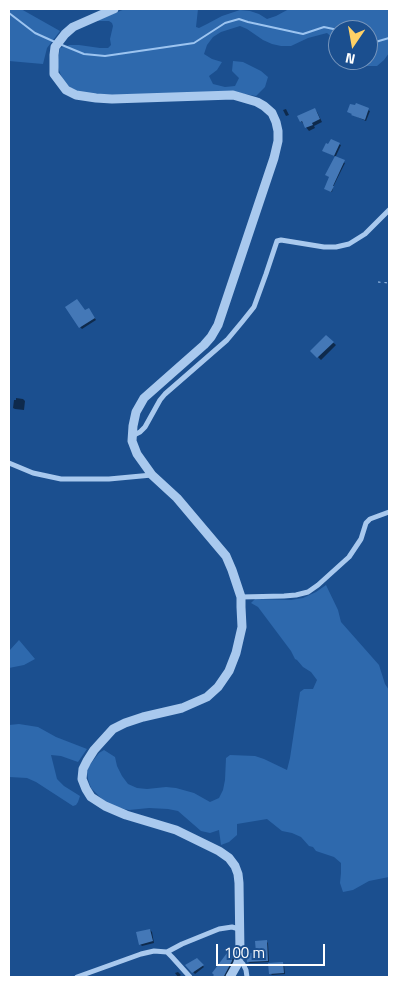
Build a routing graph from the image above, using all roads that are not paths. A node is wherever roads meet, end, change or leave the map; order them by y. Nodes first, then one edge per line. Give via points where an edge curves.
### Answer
1 (114, 9) edge
2 (389, 210) edge
3 (132, 436) junction
4 (9, 463) edge
5 (152, 475) junction
6 (389, 512) edge
7 (241, 597) junction
8 (239, 929) junction
9 (167, 952) junction
10 (239, 960) junction
11 (77, 977) edge
12 (190, 977) edge
13 (230, 977) edge
14 (247, 977) edge

1 - 3 street via 73,27 55,47 54,74 66,90 76,95 112,99 232,95 264,106 272,113 278,131 274,158 218,325 204,345 144,398 136,412
2 - 3 street via 365,234 349,244 324,247 277,241 254,307 227,340 165,394 145,426
3 - 5 street via 137,454
4 - 5 street via 32,473 62,479
5 - 7 street via 177,498 226,556
6 - 7 street via 370,519 349,558 308,592
7 - 8 street via 242,627 236,653 218,687 194,704 143,717 114,729 94,750 83,769 82,779 91,797 104,806 176,830 229,858 238,874
8 - 9 street via 219,929
8 - 10 street
9 - 11 street via 141,954
9 - 12 street
10 - 13 street
10 - 14 street

